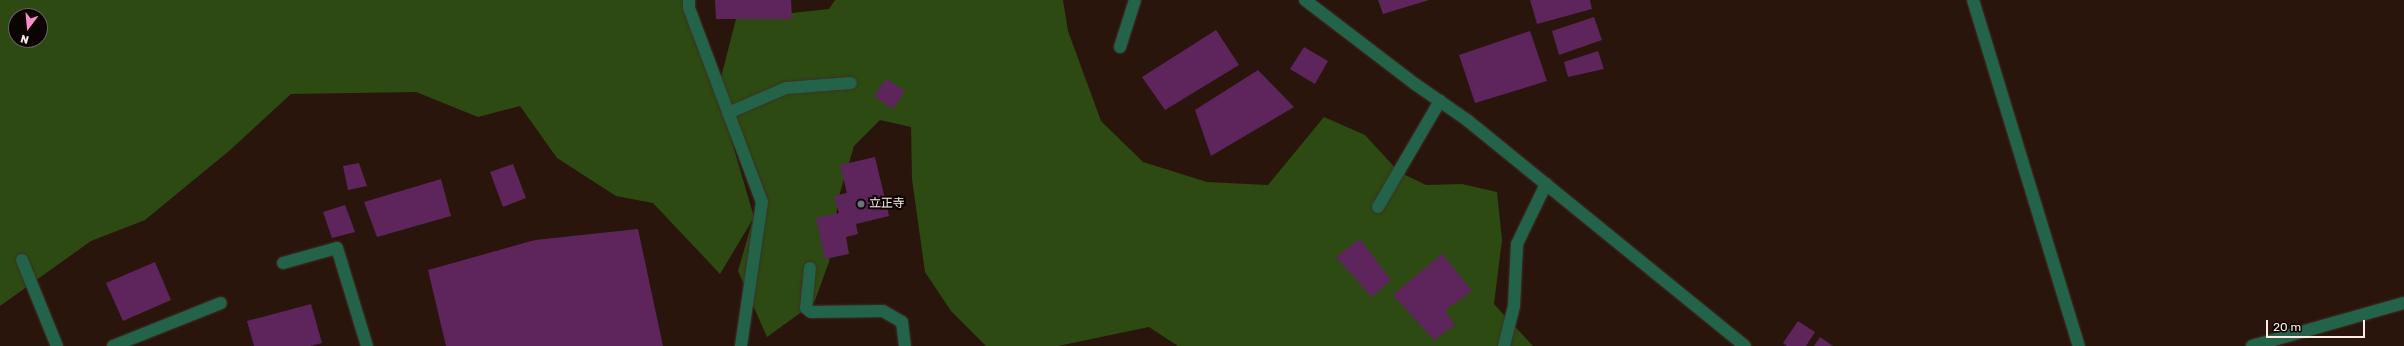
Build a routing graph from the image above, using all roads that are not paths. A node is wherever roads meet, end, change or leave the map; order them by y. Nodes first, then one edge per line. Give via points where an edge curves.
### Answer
1 (689, 0) edge
2 (1135, 0) edge
3 (1305, 0) edge
4 (1973, 0) edge
5 (1120, 47) dead end
6 (851, 83) dead end
7 (1440, 101) junction
8 (728, 113) junction
9 (1546, 184) junction
10 (1378, 208) dead end
11 (22, 260) dead end
12 (283, 263) dead end
13 (810, 268) dead end
14 (2404, 302) edge
15 (221, 303) dead end
16 (57, 346) edge
17 (114, 346) edge
18 (367, 346) edge
19 (741, 346) edge
20 (904, 346) edge
21 (1504, 346) edge
22 (1745, 346) edge
23 (2079, 346) edge
24 (2252, 346) edge

1 - 8 street
2 - 5 street
3 - 7 street
4 - 23 street
6 - 8 street via 786,88
7 - 9 street
7 - 10 street
8 - 19 street via 762,202
9 - 21 street via 1517,244 1514,306
9 - 22 street
11 - 16 street
12 - 18 street via 337,248
13 - 20 street via 806,308 811,312 883,310 902,322
14 - 24 street
15 - 17 street

